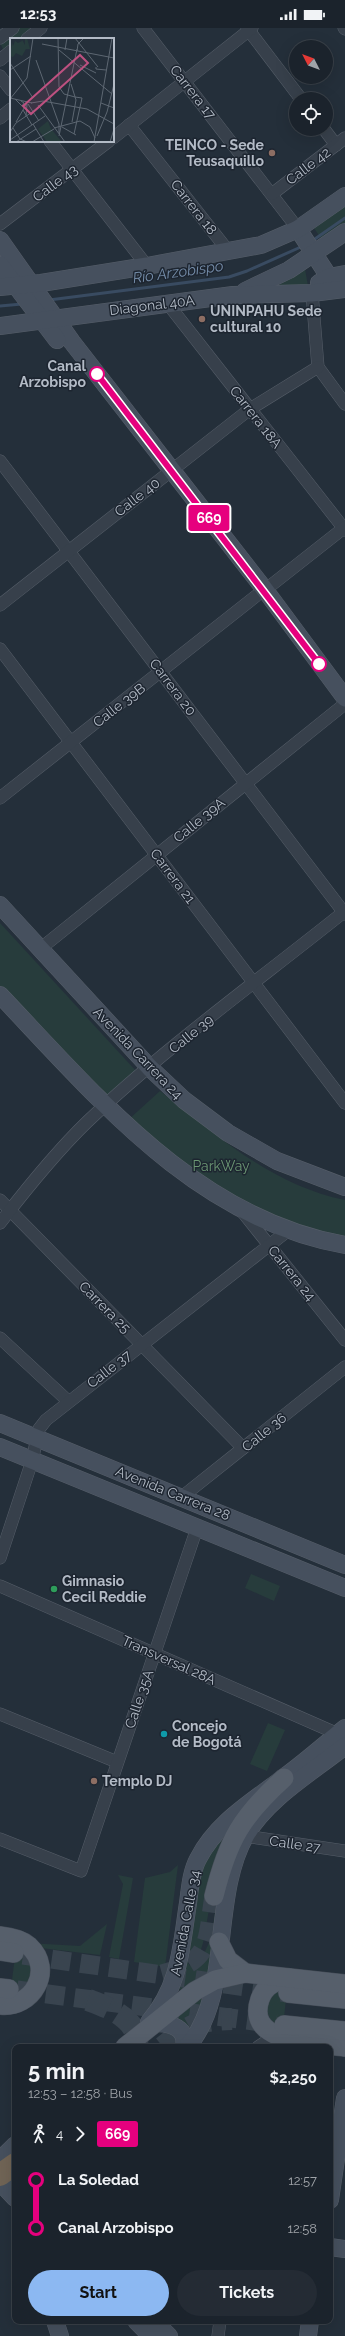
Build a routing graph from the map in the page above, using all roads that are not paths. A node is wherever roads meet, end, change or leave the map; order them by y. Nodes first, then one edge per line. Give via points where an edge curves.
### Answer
1 (13, 28) edge
2 (42, 28) edge
3 (143, 28) edge
4 (249, 29) edge
5 (0, 38) edge
6 (28, 38) edge
7 (10, 52) edge
8 (0, 60) edge
9 (0, 76) edge
10 (184, 82) junction
11 (10, 89) edge
12 (296, 92) edge
13 (10, 110) edge
14 (0, 118) edge
15 (129, 125) junction
16 (333, 136) edge
17 (114, 137) edge
18 (51, 142) edge
19 (108, 142) edge
20 (341, 142) edge
21 (72, 170) junction
22 (272, 194) junction
23 (345, 196) edge
24 (0, 224) edge
25 (299, 231) junction
26 (345, 232) edge
27 (0, 240) edge
28 (228, 252) junction
29 (313, 252) junction
30 (0, 265) edge
31 (147, 266) junction
32 (337, 275) edge
33 (20, 287) edge
34 (345, 289) edge
35 (312, 293) junction
36 (233, 296) junction
37 (168, 304) junction
38 (46, 316) junction
39 (0, 326) edge
40 (318, 367) junction
41 (345, 404) edge
42 (250, 408) junction
43 (0, 461) edge
44 (167, 473) junction
45 (344, 528) edge
46 (68, 551) junction
47 (260, 593) junction
48 (0, 604) edge
49 (0, 649) edge
50 (161, 671) junction
51 (344, 706) edge
52 (71, 742) junction
53 (244, 783) junction
54 (0, 798) edge
55 (157, 854) junction
56 (0, 905) edge
57 (344, 912) edge
58 (40, 949) junction
59 (254, 983) junction
60 (0, 995) edge
61 (150, 1068) junction
62 (345, 1103) edge
63 (106, 1106) junction
64 (345, 1187) edge
65 (0, 1200) edge
66 (238, 1207) junction
67 (10, 1210) junction
68 (0, 1223) edge
69 (290, 1230) junction
70 (345, 1245) edge
71 (269, 1246) junction
72 (0, 1338) edge
73 (345, 1340) edge
74 (142, 1344) junction
75 (345, 1367) edge
76 (68, 1401) junction
77 (0, 1423) edge
78 (37, 1438) junction
79 (0, 1447) edge
80 (243, 1448) junction
81 (32, 1461) junction
82 (182, 1496) junction
83 (197, 1528) junction
84 (0, 1558) edge
85 (343, 1561) edge
86 (0, 1586) edge
87 (345, 1588) edge
88 (154, 1654) junction
89 (0, 1714) edge
90 (343, 1736) edge
91 (117, 1762) junction
92 (284, 1778) junction
93 (245, 1836) junction
94 (0, 1839) edge
95 (345, 1851) edge
96 (214, 1896) tunnel mouth
97 (0, 1936) edge
98 (219, 1942) junction
99 (245, 1973) junction
100 (215, 1980) junction
101 (345, 1984) edge
102 (289, 1986) junction
103 (3, 1994) edge
104 (345, 1999) edge
105 (155, 2023) junction
106 (345, 2031) edge
107 (284, 2032) junction
108 (127, 2044) edge
109 (128, 2044) edge
110 (184, 2044) edge
111 (189, 2044) edge
112 (262, 2044) edge
113 (345, 2046) edge
114 (345, 2098) edge
115 (342, 2138) edge
116 (12, 2156) edge
117 (12, 2158) edge
118 (7, 2174) edge
119 (333, 2184) edge
120 (12, 2196) edge
121 (333, 2248) edge
122 (345, 2249) edge
123 (55, 2324) edge
124 (139, 2324) edge
125 (157, 2324) edge
126 (220, 2324) edge
127 (310, 2324) edge
128 (60, 2336) edge
129 (151, 2336) edge
130 (169, 2336) edge
131 (218, 2336) edge
132 (308, 2336) edge

1 - 5 street
2 - 6 street
3 - 10 street, Carrera 17
4 - 10 street
4 - 12 street
7 - 8 street
9 - 11 street
10 - 15 street
10 - 22 street, Carrera 17
13 - 14 street
15 - 17 street
15 - 28 street, Carrera 18
16 - 20 street
18 - 21 street
19 - 21 street, Calle 43
20 - 22 street, Calle 42
21 - 24 street, Calle 43
21 - 31 street
22 - 25 street, Carrera 17
23 - 25 main road
25 - 28 main road via 261,245
25 - 29 main road, Carrera 17
26 - 29 main road
27 - 33 main road
28 - 31 main road
29 - 32 main road, Carrera 17
29 - 36 main road via 275,278
30 - 33 main road
31 - 33 main road
32 - 35 main road via 319,283
33 - 38 main road
34 - 35 main road, Diagonal 40A
35 - 36 main road, Diagonal 40A
35 - 40 street
36 - 37 main road, Diagonal 40A
37 - 38 main road, Diagonal 40A
37 - 42 street, Carrera 18A
38 - 39 main road, Diagonal 40A
38 - 44 main road
40 - 41 street
40 - 42 street, Calle 40
42 - 44 street, Calle 40
42 - 45 street, Carrera 18A
43 - 46 street, Carrera 20
44 - 46 street, Calle 40
44 - 47 main road
45 - 47 street, Calle 39B
46 - 48 street, Calle 40
46 - 50 street, Carrera 20
47 - 50 street, Calle 39B
47 - 51 main road
49 - 52 street, Carrera 21
50 - 52 street, Calle 39B
50 - 53 street, Carrera 20
51 - 53 street, Calle 39A
52 - 54 street, Calle 39B
52 - 55 street, Carrera 21
53 - 55 street, Calle 39A
53 - 57 street, Carrera 20
55 - 58 street, Calle 39A
55 - 59 street, Carrera 21
56 - 58 main road, Avenida Carrera 24
57 - 59 street, Calle 39
58 - 61 main road, Avenida Carrera 24
59 - 61 street, Calle 39
59 - 62 street, Carrera 21
60 - 63 main road
61 - 63 street, Calle 39
61 - 64 main road, Avenida Carrera 24 via 184,1100 245,1143 297,1170
63 - 66 main road via 131,1131 182,1172
63 - 67 street, Calle 39 via 70,1140
65 - 67 street, Carrera 25
66 - 69 main road
66 - 71 street, Carrera 24
67 - 68 street, Calle 39
67 - 74 street, Carrera 25
69 - 70 main road
69 - 71 street, Calle 37
71 - 73 street, Carrera 24
71 - 74 street, Calle 37
72 - 76 street
74 - 76 street, Calle 37
74 - 80 street, Carrera 25
75 - 80 street, Calle 36
76 - 78 street, Calle 37 via 46,1420
77 - 78 main road, Avenida Carrera 28
78 - 81 street, Calle 37
78 - 82 main road, Avenida Carrera 28
79 - 81 main road, Avenida Carrera 28
80 - 82 street, Calle 36
81 - 83 main road, Avenida Carrera 28
81 - 84 street, Calle 37
82 - 85 main road, Avenida Carrera 28
83 - 87 main road, Avenida Carrera 28
83 - 88 street, Calle 35A
86 - 88 street, Transversal 28A
88 - 90 street, Transversal 28A
88 - 91 street, Calle 35A
89 - 91 street
90 - 92 main road, Avenida Calle 34
90 - 93 main road via 273,1802
91 - 94 street, Calle 35A via 81,1871
92 - 96 main road via 260,1800 235,1833 222,1865
92 - 108 main road, Avenida Calle 34 via 238,1811 208,1842 198,1859 192,1877 177,1973 170,1992 155,2015
93 - 95 street, Calle 27
93 - 98 main road via 229,1880
97 - 103 main road via 14,1938 29,1947 40,1970 37,1988 16,2004
98 - 99 main road via 228,1960
98 - 100 main road
99 - 100 main road
99 - 102 main road
100 - 105 main road via 195,1991
100 - 111 main road via 205,2019
101 - 102 main road
102 - 104 main road
102 - 107 main road via 274,1983 268,1987 263,1992 258,2009 264,2026
105 - 109 main road
105 - 110 main road via 171,2024 181,2031
106 - 107 main road
107 - 112 street
107 - 113 main road
114 - 115 main road
115 - 119 main road
116 - 118 main road
117 - 118 highway
118 - 120 main road
121 - 122 main road
123 - 128 main road
124 - 129 main road
125 - 130 main road
126 - 131 street
127 - 132 main road

